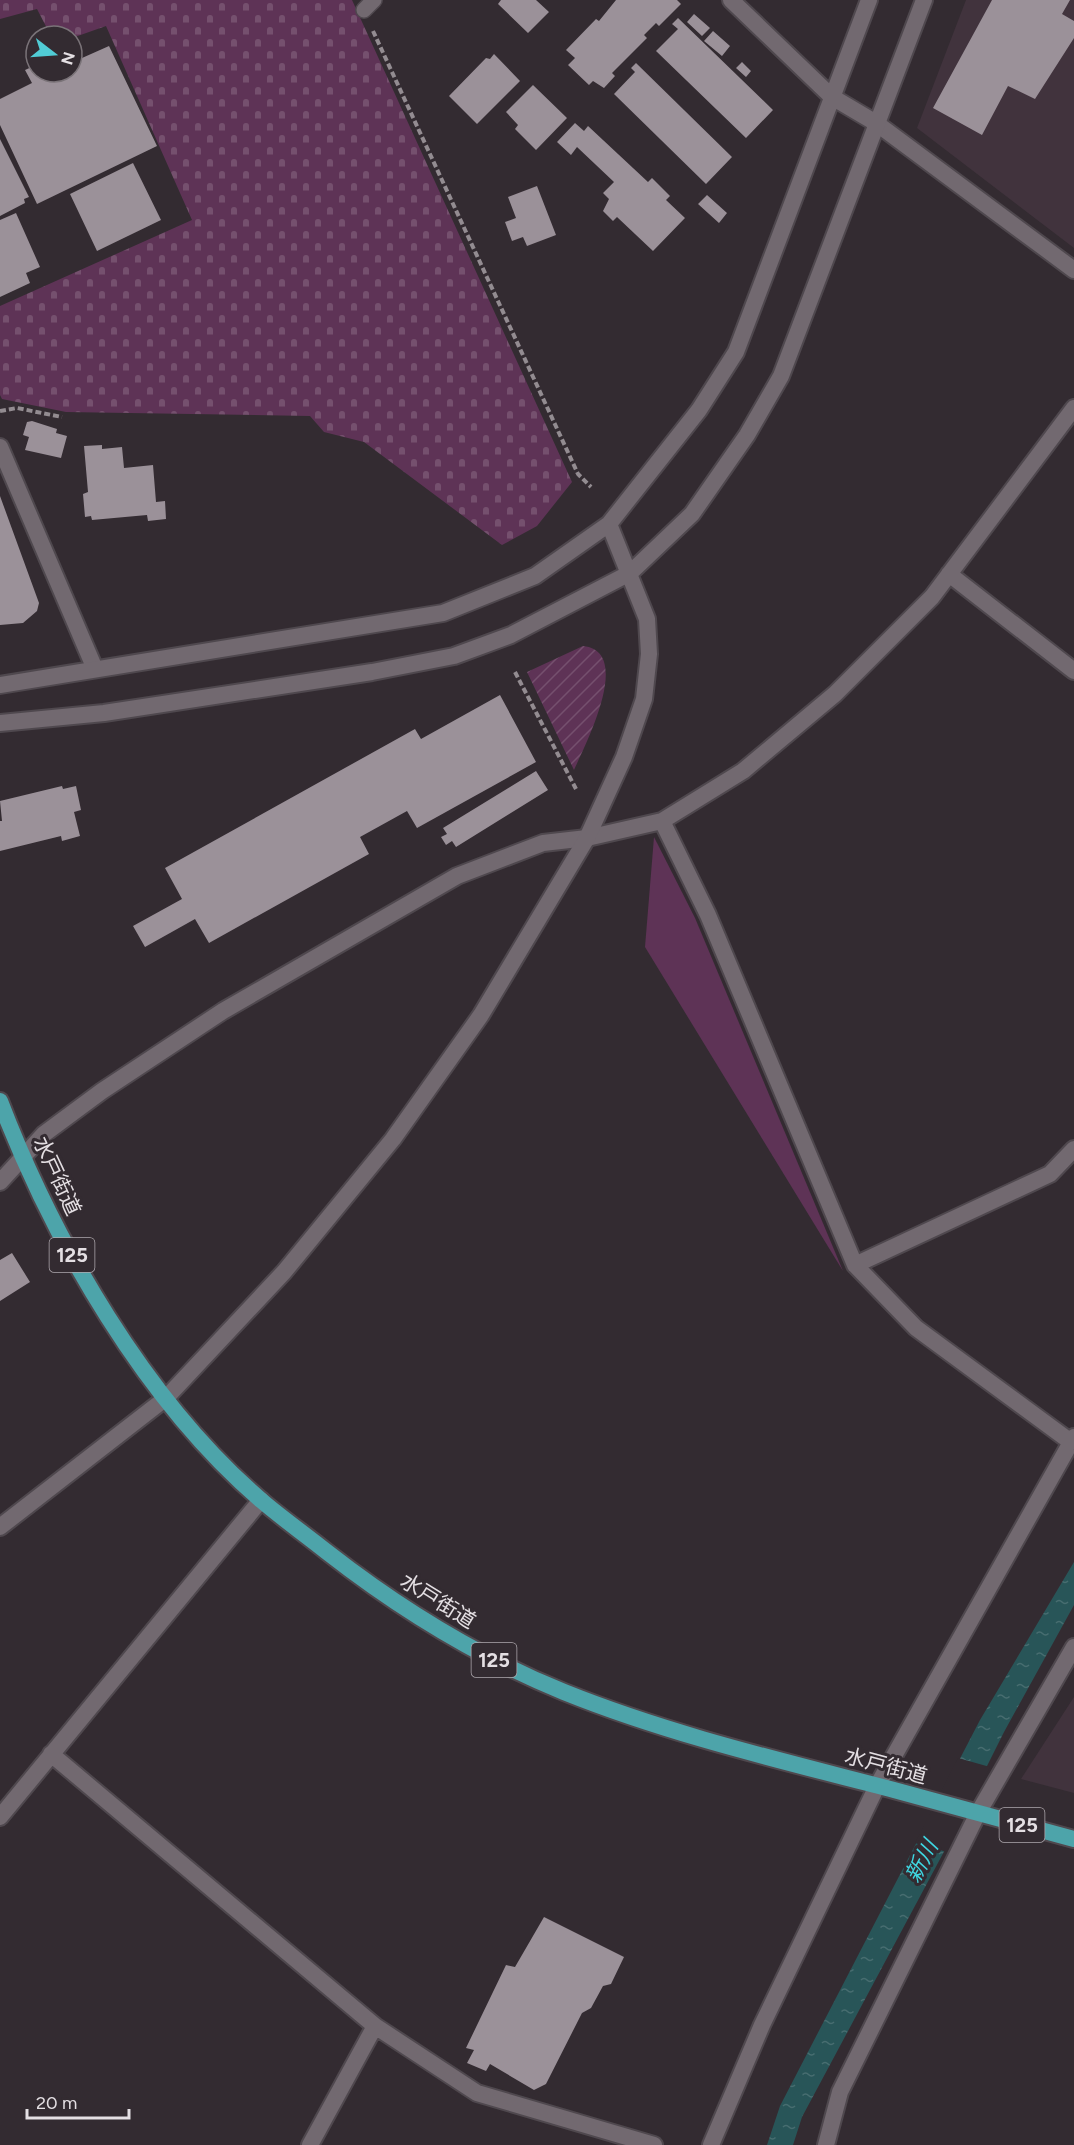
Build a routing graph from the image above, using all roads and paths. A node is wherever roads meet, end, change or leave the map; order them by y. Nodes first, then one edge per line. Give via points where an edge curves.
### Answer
1 (731, 0) edge
2 (869, 0) edge
3 (924, 0) edge
4 (369, 5) edge
5 (832, 97) junction
6 (876, 123) junction
7 (1074, 270) edge
8 (1074, 408) edge
9 (0, 411) edge
10 (62, 417) dead end
11 (0, 447) edge
12 (591, 487) dead end
13 (609, 524) junction
14 (630, 573) junction
15 (949, 574) junction
16 (96, 669) junction
17 (1074, 671) edge
18 (514, 672) dead end
19 (0, 685) edge
20 (0, 723) edge
21 (576, 789) dead end
22 (662, 821) junction
23 (587, 838) junction
24 (0, 1101) edge
25 (1074, 1149) edge
26 (21, 1157) junction
27 (0, 1182) edge
28 (855, 1265) junction
29 (166, 1398) junction
30 (1073, 1440) edge
31 (261, 1500) junction
32 (0, 1527) edge
33 (1074, 1647) edge
34 (51, 1754) junction
35 (878, 1786) junction
36 (974, 1812) junction
37 (0, 1816) edge
38 (1074, 1839) edge
39 (375, 2026) junction
40 (310, 2145) edge
41 (654, 2145) edge
42 (711, 2145) edge
43 (826, 2145) edge

1 - 5 street
2 - 5 street
3 - 6 street
4 - 12 path via 578,474
5 - 6 street
5 - 13 street via 736,352 699,410
6 - 7 street
6 - 14 street via 781,376 747,435 692,514
8 - 15 street
9 - 10 path via 17,408
11 - 16 street
13 - 14 street
13 - 16 street via 535,576 443,613
14 - 20 street via 511,635 454,656 104,713
14 - 23 street via 646,619 649,654 644,699 624,757
15 - 17 street
15 - 22 street via 932,597 835,694 743,771
16 - 19 street
18 - 21 path
22 - 23 street
22 - 28 street via 708,915
23 - 26 street via 543,843 457,876 223,1011 102,1091 44,1134
23 - 29 street via 481,1015 393,1139 284,1272
24 - 26 highway, 水戸街道 / 125
25 - 28 street via 1050,1174
26 - 27 street
26 - 29 highway, 水戸街道 / 125 via 54,1225 99,1301
28 - 30 street via 916,1328
29 - 31 highway, 水戸街道 / 125 via 212,1452
29 - 32 street
30 - 35 street
31 - 34 street
31 - 35 highway, 水戸街道 / 125 via 365,1582 441,1632 500,1663 564,1692 660,1727
33 - 36 street
34 - 37 street
34 - 39 street
35 - 36 highway, 水戸街道 / 125
35 - 42 street via 762,2025
36 - 38 highway, 水戸街道 / 125
36 - 43 street via 840,2092
39 - 40 street
39 - 41 street via 477,2093

